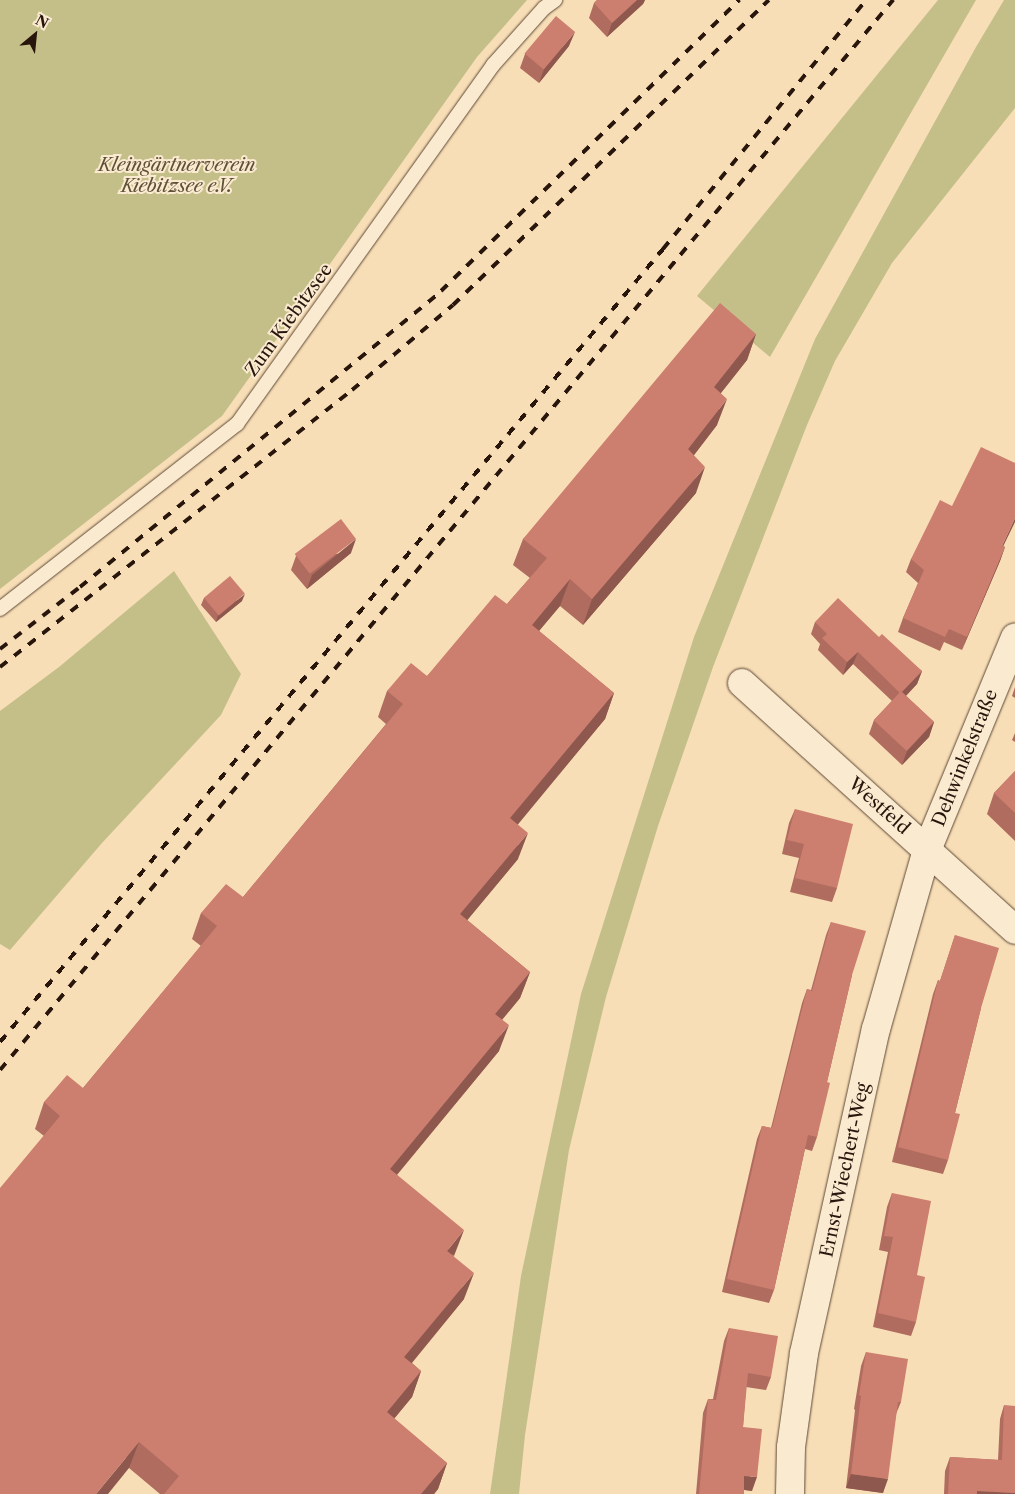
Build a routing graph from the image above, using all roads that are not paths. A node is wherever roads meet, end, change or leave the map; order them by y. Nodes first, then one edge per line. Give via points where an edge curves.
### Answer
1 (555, 0) edge
2 (0, 609) edge
3 (1015, 638) edge
4 (742, 683) dead end
5 (927, 850) junction
6 (1015, 930) edge
7 (790, 1494) edge

1 - 2 lane, Zum Kiebitzsee via 493,65 237,424
3 - 5 street, Dehwinkelstraße
4 - 5 street, Westfeld
5 - 6 street, Westfeld
5 - 7 street, Ernst-Wiechert-Weg via 876,1029 804,1353 791,1447

